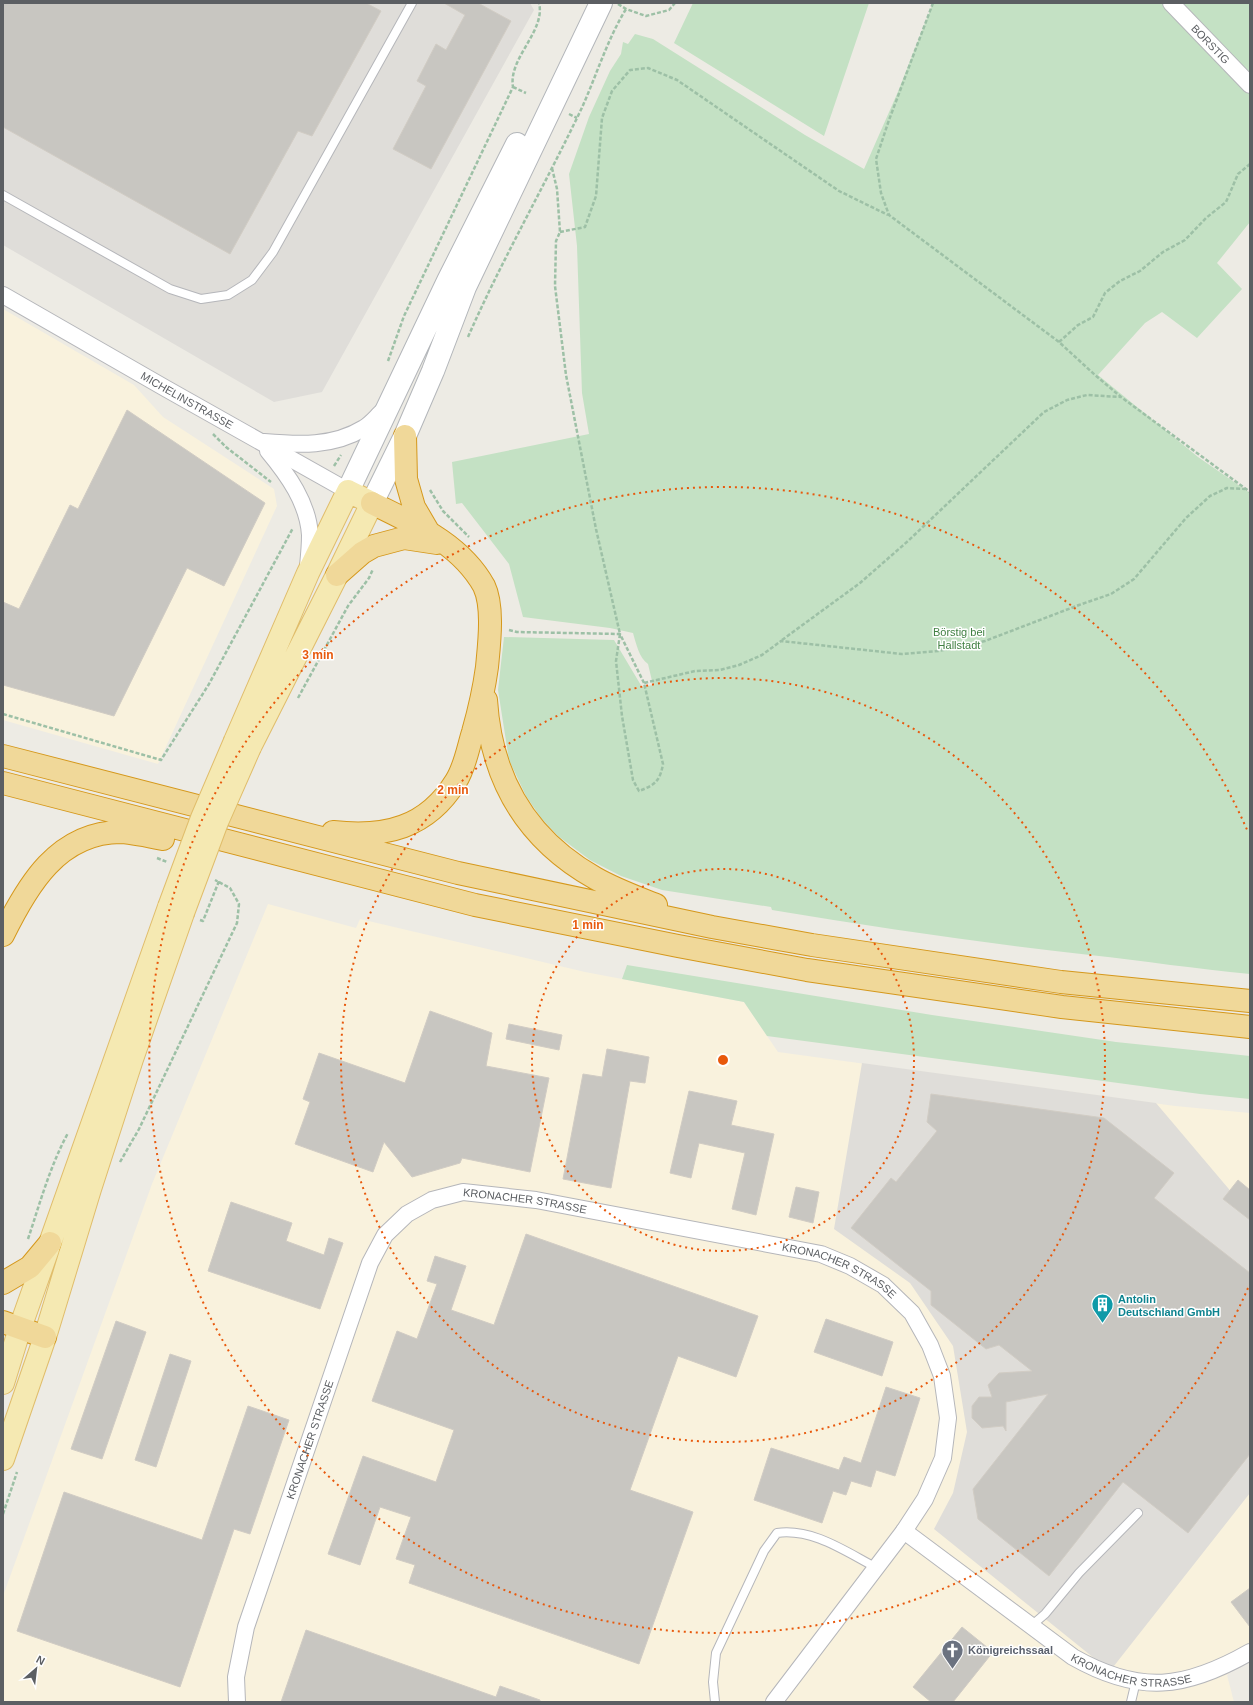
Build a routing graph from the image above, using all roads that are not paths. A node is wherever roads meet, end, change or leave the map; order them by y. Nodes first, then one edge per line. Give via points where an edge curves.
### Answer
1 (412, 3) edge
2 (587, 3) edge
3 (601, 3) edge
4 (1171, 3) edge
5 (1250, 85) edge
6 (3, 195) edge
7 (3, 294) edge
8 (390, 403) junction
9 (405, 436) junction
10 (260, 442) junction
11 (348, 491) junction
12 (372, 503) junction
13 (428, 531) junction
14 (446, 545) junction
15 (308, 573) junction
16 (337, 575) junction
17 (485, 681) junction
18 (242, 744) junction
19 (3, 756) edge
20 (3, 783) edge
21 (268, 826) junction
22 (228, 842) junction
23 (185, 914) junction
24 (712, 927) junction
25 (3, 935) edge
26 (1250, 1001) edge
27 (1250, 1027) edge
28 (50, 1243) junction
29 (3, 1283) edge
30 (12, 1325) edge
31 (45, 1337) junction
32 (3, 1383) edge
33 (3, 1459) edge
34 (1138, 1513) dead end
35 (904, 1531) junction
36 (877, 1568) junction
37 (1031, 1626) junction
38 (1250, 1652) edge
39 (1136, 1681) junction
40 (237, 1702) edge
41 (715, 1702) edge
42 (774, 1702) edge
43 (1131, 1702) edge

1 - 6 lane via 273,252 252,280 228,295 201,299 170,289
2 - 8 main road
3 - 9 main road via 465,287
4 - 5 street, BORSTIG
7 - 10 street, MICHELINSTRASSE
8 - 10 street via 365,427 342,439 321,444
8 - 11 main road
9 - 12 main road
9 - 13 highway via 406,479 414,507
10 - 11 street, MICHELINSTRASSE
10 - 15 street via 296,488 303,507 310,535
11 - 12 main road, MICHELINSTRASSE
11 - 15 main road
12 - 13 highway
12 - 16 main road
13 - 14 highway
14 - 16 highway via 404,538 374,546
14 - 17 highway via 464,558 485,588 489,604 489,623
15 - 18 main road
16 - 18 main road
17 - 21 highway via 463,766 446,795 423,817 394,830 370,834
17 - 24 highway via 488,725 498,766 519,810 537,832 561,855 596,879
18 - 23 main road, bridge
19 - 21 highway
20 - 22 highway
21 - 24 highway via 458,873
22 - 25 highway via 177,842 138,833 119,832 85,839 59,854 38,875
22 - 27 highway via 475,905 807,970 1062,1007
23 - 28 main road
23 - 31 main road via 132,1058
24 - 26 highway via 812,945 1061,982
28 - 29 highway via 30,1267
28 - 30 main road
30 - 31 highway
30 - 32 main road
31 - 33 main road
34 - 37 lane
35 - 36 street, KRONACHER STRASSE
35 - 37 street, KRONACHER STRASSE
35 - 40 street, KRONACHER STRASSE via 925,1499 943,1458 948,1418 942,1376 930,1345 912,1313 883,1285 850,1266 821,1254 536,1200 463,1192 432,1200 408,1214 385,1235 370,1263 246,1627 236,1677
36 - 41 lane via 825,1540 790,1531 777,1533 764,1551 716,1653 713,1682
36 - 42 street, KRONACHER STRASSE
37 - 39 street, KRONACHER STRASSE via 1091,1667
38 - 39 street, KRONACHER STRASSE via 1199,1677 1168,1683
39 - 43 lane

